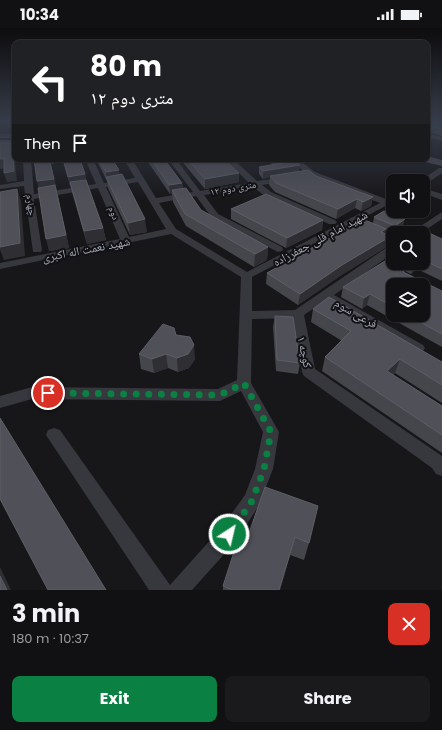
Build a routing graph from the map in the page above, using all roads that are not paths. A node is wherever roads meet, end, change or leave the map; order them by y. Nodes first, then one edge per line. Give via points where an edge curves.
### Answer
1 (430, 160) edge
2 (27, 162) edge
3 (90, 162) edge
4 (130, 162) edge
5 (174, 162) edge
6 (232, 162) edge
7 (298, 162) edge
8 (442, 162) edge
9 (442, 170) edge
10 (312, 174) junction
11 (430, 178) edge
12 (141, 179) junction
13 (28, 183) junction
14 (255, 184) junction
15 (102, 185) junction
16 (0, 187) edge
17 (430, 193) edge
18 (199, 194) junction
19 (30, 197) junction
20 (442, 197) edge
21 (386, 200) edge
22 (154, 201) junction
23 (386, 203) edge
24 (442, 214) edge
25 (353, 220) junction
26 (332, 222) dead end
27 (367, 226) edge
28 (429, 226) edge
29 (172, 231) junction
30 (126, 241) junction
31 (278, 249) dead end
32 (37, 250) dead end
33 (386, 252) edge
34 (373, 260) junction
35 (0, 266) edge
36 (386, 266) edge
37 (247, 276) junction
38 (326, 295) junction
39 (298, 314) junction
40 (245, 315) junction
41 (429, 354) edge
42 (244, 383) junction
43 (0, 402) edge
44 (54, 435) dead end
45 (440, 466) edge
46 (161, 590) edge
47 (178, 590) edge

1 - 8 main road
2 - 13 street, چهارم
3 - 15 street, دوم
4 - 12 street
5 - 18 street
6 - 14 street
7 - 10 street
9 - 11 street
10 - 14 street, ۱۲ متری دوم
10 - 21 street
12 - 15 street
12 - 22 street
13 - 16 street
13 - 19 street, چهارم
14 - 18 street, ۱۲ متری دوم
14 - 26 street via 268,194
15 - 19 street
15 - 30 street, دوم
17 - 20 street
18 - 22 street, ۱۲ متری دوم
18 - 31 street via 215,216
19 - 32 street, چهارم
22 - 29 street
23 - 25 street, شهید امام قلی جعفرزاده
24 - 28 street
25 - 27 street
25 - 37 street, شهید امام قلی جعفرزاده
29 - 30 street, شهید نعمت اله اکبری
29 - 37 street
30 - 35 street, شهید نعمت اله اکبری
33 - 34 street
34 - 36 street
34 - 38 street
37 - 40 street
38 - 39 street
38 - 41 street, فرعی سوم
39 - 40 street
39 - 45 street, کوچه ۱ via 309,372
40 - 42 street
42 - 43 street via 220,395 32,393
42 - 47 street via 271,432 264,469 252,501 229,534
44 - 46 street

